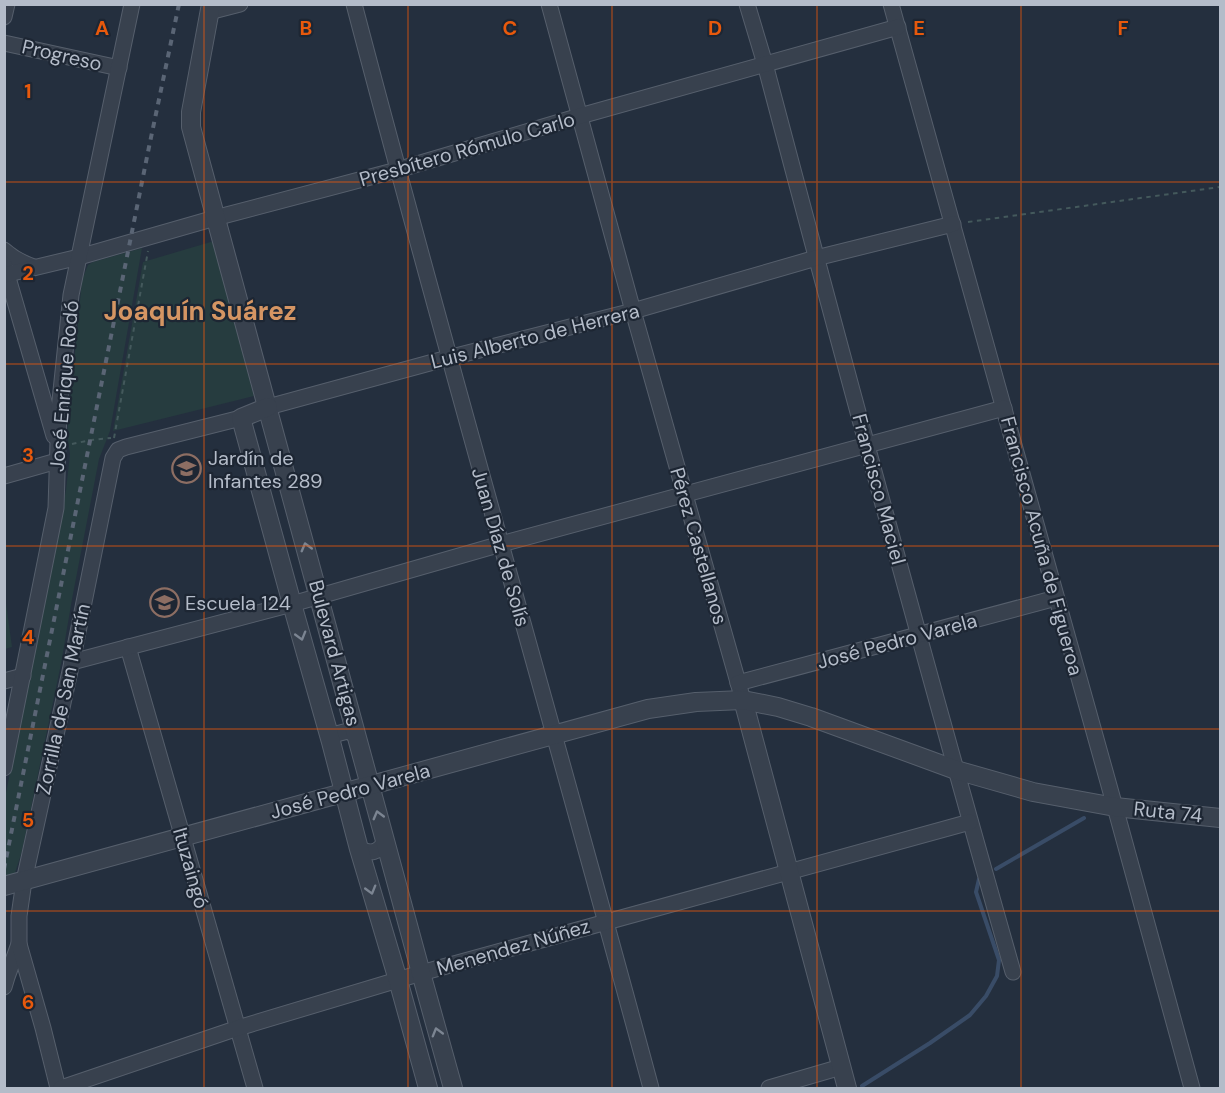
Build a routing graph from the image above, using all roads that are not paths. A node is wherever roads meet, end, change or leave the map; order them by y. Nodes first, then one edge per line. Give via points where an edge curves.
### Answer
1 (7, 4) edge
2 (132, 4) edge
3 (240, 4) edge
4 (354, 4) edge
5 (549, 4) edge
6 (747, 4) edge
7 (891, 4) edge
8 (210, 8) edge
9 (4, 17) edge
10 (898, 27) junction
11 (4, 43) edge
12 (765, 64) junction
13 (119, 68) junction
14 (580, 116) junction
15 (398, 170) junction
16 (215, 218) junction
17 (953, 224) junction
18 (4, 250) edge
19 (79, 257) junction
20 (816, 258) junction
21 (34, 267) junction
22 (5, 271) edge
23 (633, 311) junction
24 (448, 358) junction
25 (268, 407) junction
26 (1004, 408) junction
27 (241, 418) junction
28 (116, 444) joint
29 (867, 445) junction
30 (57, 454) junction
31 (4, 476) edge
32 (684, 495) junction
33 (501, 544) junction
34 (319, 596) junction
35 (1056, 598) junction
36 (292, 604) junction
37 (919, 635) junction
38 (128, 647) junction
39 (72, 662) junction
40 (22, 676) junction
41 (4, 681) edge
42 (741, 692) junction
43 (554, 735) junction
44 (357, 736) junction
45 (331, 742) junction
46 (4, 768) edge
47 (956, 770) junction
48 (370, 786) junction
49 (345, 793) junction
50 (1115, 807) junction
51 (1221, 818) edge
52 (970, 822) junction
53 (182, 836) junction
54 (385, 842) junction
55 (359, 849) junction
56 (789, 871) junction
57 (24, 881) junction
58 (4, 886) edge
59 (606, 921) junction
60 (19, 944) junction
61 (1013, 972) dead end
62 (421, 973) junction
63 (398, 980) junction
64 (4, 987) edge
65 (238, 1028) junction
66 (841, 1067) junction
67 (59, 1089) edge
68 (255, 1089) edge
69 (428, 1089) edge
70 (453, 1089) edge
71 (651, 1089) edge
72 (769, 1089) edge
73 (847, 1089) edge
74 (1192, 1089) edge

1 - 9 street
2 - 13 street, José Enrique Rodó
3 - 8 street
4 - 15 street, Juan Díaz de Solís
5 - 14 street, Pérez Castellanos
6 - 12 street, Francisco Maciel
7 - 10 street, Francisco Acuña de Figueroa
8 - 16 street, Bulevard Artigas via 191,127
10 - 12 street, Presbítero Rómulo Carlo
10 - 17 street, Francisco Acuña de Figueroa
11 - 13 street, Progreso
12 - 14 street, Presbítero Rómulo Carlo
12 - 20 street, Francisco Maciel
13 - 19 street, José Enrique Rodó
14 - 15 street, Presbítero Rómulo Carlo
14 - 23 street, Pérez Castellanos
15 - 16 street, Presbítero Rómulo Carlo
15 - 24 street, Juan Díaz de Solís
16 - 19 street, Presbítero Rómulo Carlo
16 - 25 street, Bulevard Artigas
17 - 20 street, Luis Alberto de Herrera
17 - 26 street, Francisco Acuña de Figueroa
18 - 21 street
19 - 21 street, Presbítero Rómulo Carlo
19 - 30 street, José Enrique Rodó via 71,295
20 - 23 street, Luis Alberto de Herrera
20 - 29 street, Francisco Maciel
21 - 22 street, Presbítero Rómulo Carlo
22 - 30 street
23 - 24 street, Luis Alberto de Herrera
23 - 32 street, Pérez Castellanos
24 - 25 street, Luis Alberto de Herrera
24 - 33 street, Juan Díaz de Solís
25 - 27 street, Luis Alberto de Herrera
34 -> 25 street, Bulevard Artigas
26 - 29 street
26 - 35 street, Francisco Acuña de Figueroa
27 - 28 street, Luis Alberto de Herrera via 126,447
27 - 36 street, Bulevard Artigas
28 - 39 street, Zorrilla de San Martín
29 - 32 street
29 - 37 street, Francisco Maciel
30 - 31 street
30 - 40 street, José Enrique Rodó via 56,508
32 - 33 street
32 - 42 street, Pérez Castellanos
33 - 34 street
33 - 43 street, Juan Díaz de Solís
34 - 36 street
34 - 44 street, Bulevard Artigas
35 - 37 street, José Pedro Varela
35 - 50 street, Francisco Acuña de Figueroa
36 - 38 street
36 -> 45 street, Bulevard Artigas
37 - 42 street, José Pedro Varela
37 - 47 street, Francisco Maciel
38 - 39 street
38 - 53 street, Ituzaingó
39 - 57 street, Zorrilla de San Martín
40 - 41 street
40 - 46 street, José Enrique Rodó
42 - 43 street, José Pedro Varela via 648,710
42 - 47 street, José Pedro Varela
42 - 56 street, Pérez Castellanos
43 - 48 street, José Pedro Varela
43 - 59 street, Juan Díaz de Solís
44 - 45 street via 348,731 336,734
44 - 48 street, Bulevard Artigas
45 - 49 street, Bulevard Artigas
47 - 50 street, Ruta 74 via 1033,792
47 - 52 street, Francisco Maciel
48 - 49 street, José Pedro Varela
54 -> 48 street, Bulevard Artigas
49 - 53 street, José Pedro Varela
49 - 55 street, Bulevard Artigas
50 - 51 street, Ruta 74
50 - 74 street, Francisco Acuña de Figueroa
52 - 56 street, Menendez Núñez
52 - 61 street, Francisco Maciel
53 - 57 street, José Pedro Varela
53 - 65 street, Ituzaingó
54 - 55 street via 379,850 369,853
54 - 62 street, Bulevard Artigas
55 -> 63 street, Bulevard Artigas
56 - 59 street, Menendez Núñez
56 - 66 street, Pérez Castellanos
57 - 58 street, José Pedro Varela
57 - 60 street, Zorrilla de San Martín
59 - 62 street, Menendez Núñez
59 - 71 street, Juan Díaz de Solís
60 - 64 street
60 - 67 street, Zorrilla de San Martín
62 - 63 street, Menendez Núñez
70 -> 62 street, Bulevard Artigas
63 - 65 street, Menendez Núñez
63 - 69 street, Bulevard Artigas
65 - 67 street, Menendez Núñez
65 - 68 street, Ituzaingó
66 - 72 street
66 - 73 street, Pérez Castellanos

